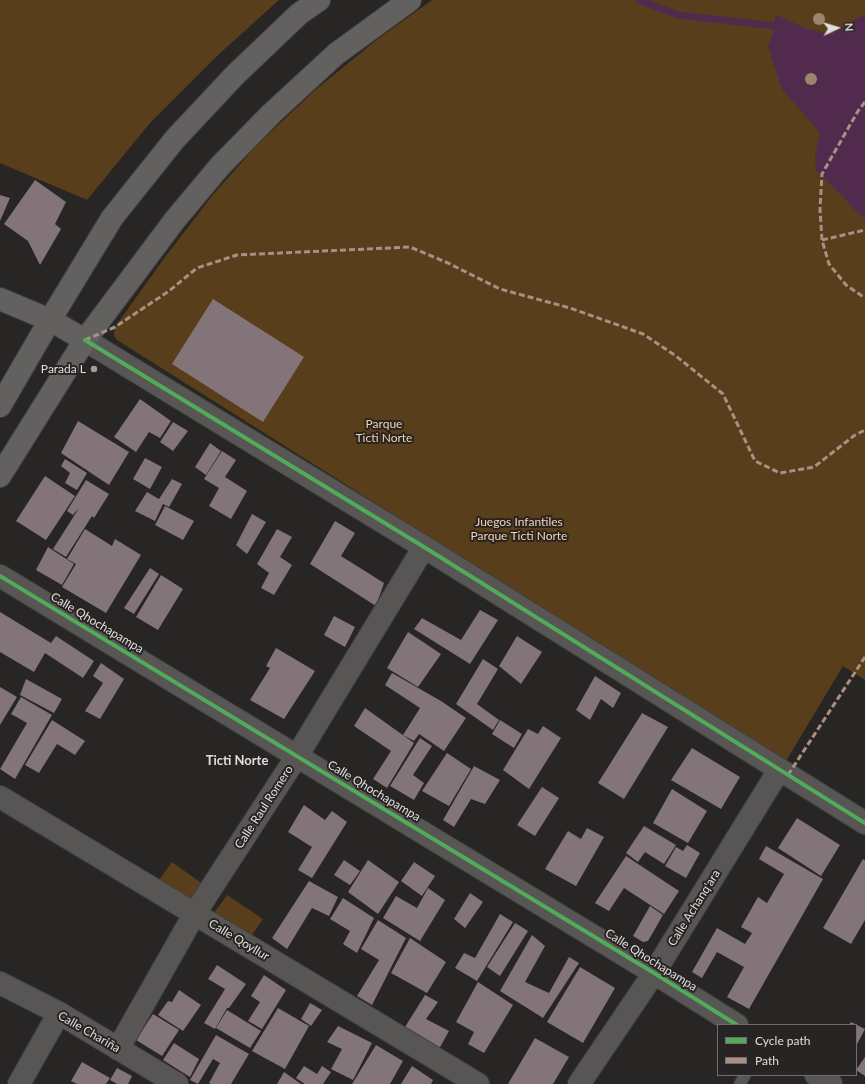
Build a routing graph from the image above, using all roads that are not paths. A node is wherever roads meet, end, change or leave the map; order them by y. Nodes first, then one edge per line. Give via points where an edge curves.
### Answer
1 (319, 0) edge
2 (410, 0) edge
3 (0, 299) edge
4 (50, 320) junction
5 (85, 340) junction
6 (0, 406) edge
7 (0, 476) edge
8 (424, 547) junction
9 (0, 576) edge
10 (297, 756) junction
11 (779, 770) junction
12 (0, 797) edge
13 (865, 823) edge
14 (195, 913) junction
15 (654, 973) junction
16 (0, 983) edge
17 (59, 1013) junction
18 (735, 1024) edge
19 (118, 1049) junction
20 (818, 1076) edge
21 (19, 1084) edge
22 (177, 1084) edge
23 (478, 1084) edge
24 (579, 1084) edge
25 (831, 1084) edge

1 - 4 main road via 299,14 235,75 175,139 112,218
2 - 5 main road via 336,54 272,113 220,166 174,221
3 - 4 main road
4 - 5 main road
4 - 6 main road
5 - 7 main road
5 - 8 street
8 - 10 street, Calle Raul Romero
8 - 11 street
9 - 10 street, Calle Qhochapampa
10 - 14 street, Calle Raul Romero
10 - 15 street, Calle Qhochapampa
11 - 13 street
11 - 15 street, Calle Achanq'ara
12 - 14 street, Calle Qoyllur
14 - 19 street, Calle Raul Romero
14 - 23 street, Calle Qoyllur
15 - 18 street, Calle Qhochapampa
15 - 24 street, Calle Achanq'ara
16 - 17 street, Calle Chariña
17 - 19 street, Calle Chariña
17 - 21 street
19 - 22 street, Calle Chariña
20 - 25 street

